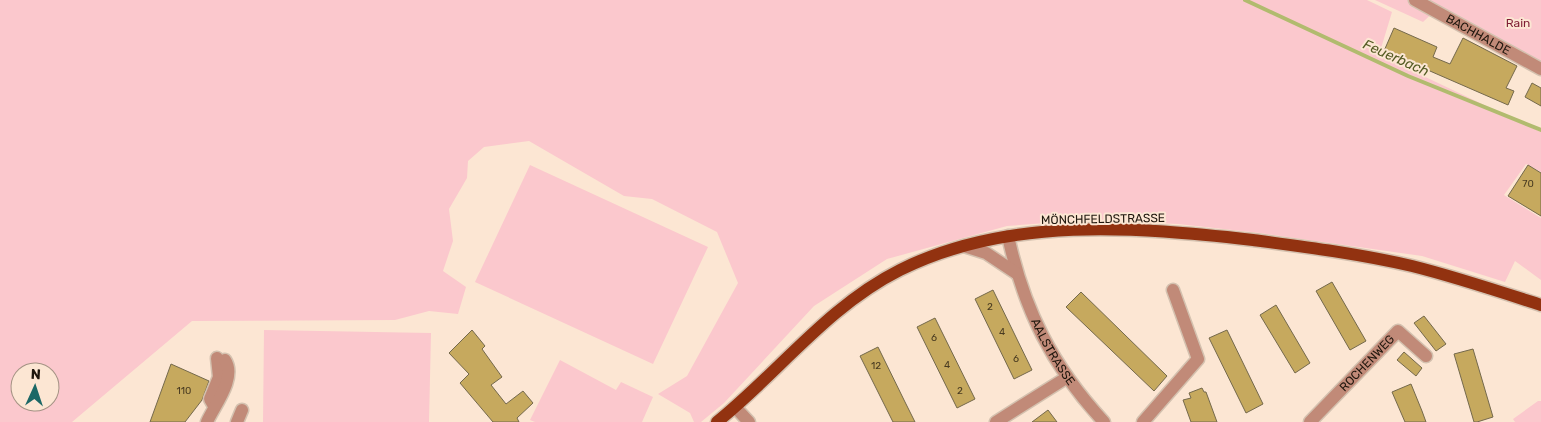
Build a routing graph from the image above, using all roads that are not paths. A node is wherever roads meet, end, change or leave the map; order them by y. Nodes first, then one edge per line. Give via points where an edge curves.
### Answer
1 (1415, 0) edge
2 (1541, 69) edge
3 (1008, 236) junction
4 (964, 246) junction
5 (1016, 273) junction
6 (1173, 290) dead end
7 (1541, 305) edge
8 (1426, 356) dead end
9 (220, 359) dead end
10 (1066, 378) junction
11 (735, 408) junction
12 (207, 422) edge
13 (718, 422) edge
14 (749, 422) edge
15 (996, 422) edge
16 (1104, 422) edge
17 (1143, 422) edge
18 (1310, 422) edge

1 - 2 street, BACHHALDE
3 - 4 main road, MÖNCHFELDSTRASSE
3 - 5 street, AALSTRASSE
3 - 7 main road, MÖNCHFELDSTRASSE via 1062,230 1127,230 1316,248 1409,266
4 - 5 street via 992,256
4 - 11 main road, MÖNCHFELDSTRASSE via 906,268 870,288 810,336
5 - 10 street, AALSTRASSE via 1048,349
6 - 17 street via 1198,359
8 - 18 street, ROCHENWEG via 1398,331
9 - 12 street via 219,377 210,399 214,406
10 - 15 street
10 - 16 street, AALSTRASSE
11 - 13 main road, MÖNCHFELDSTRASSE
11 - 14 street

